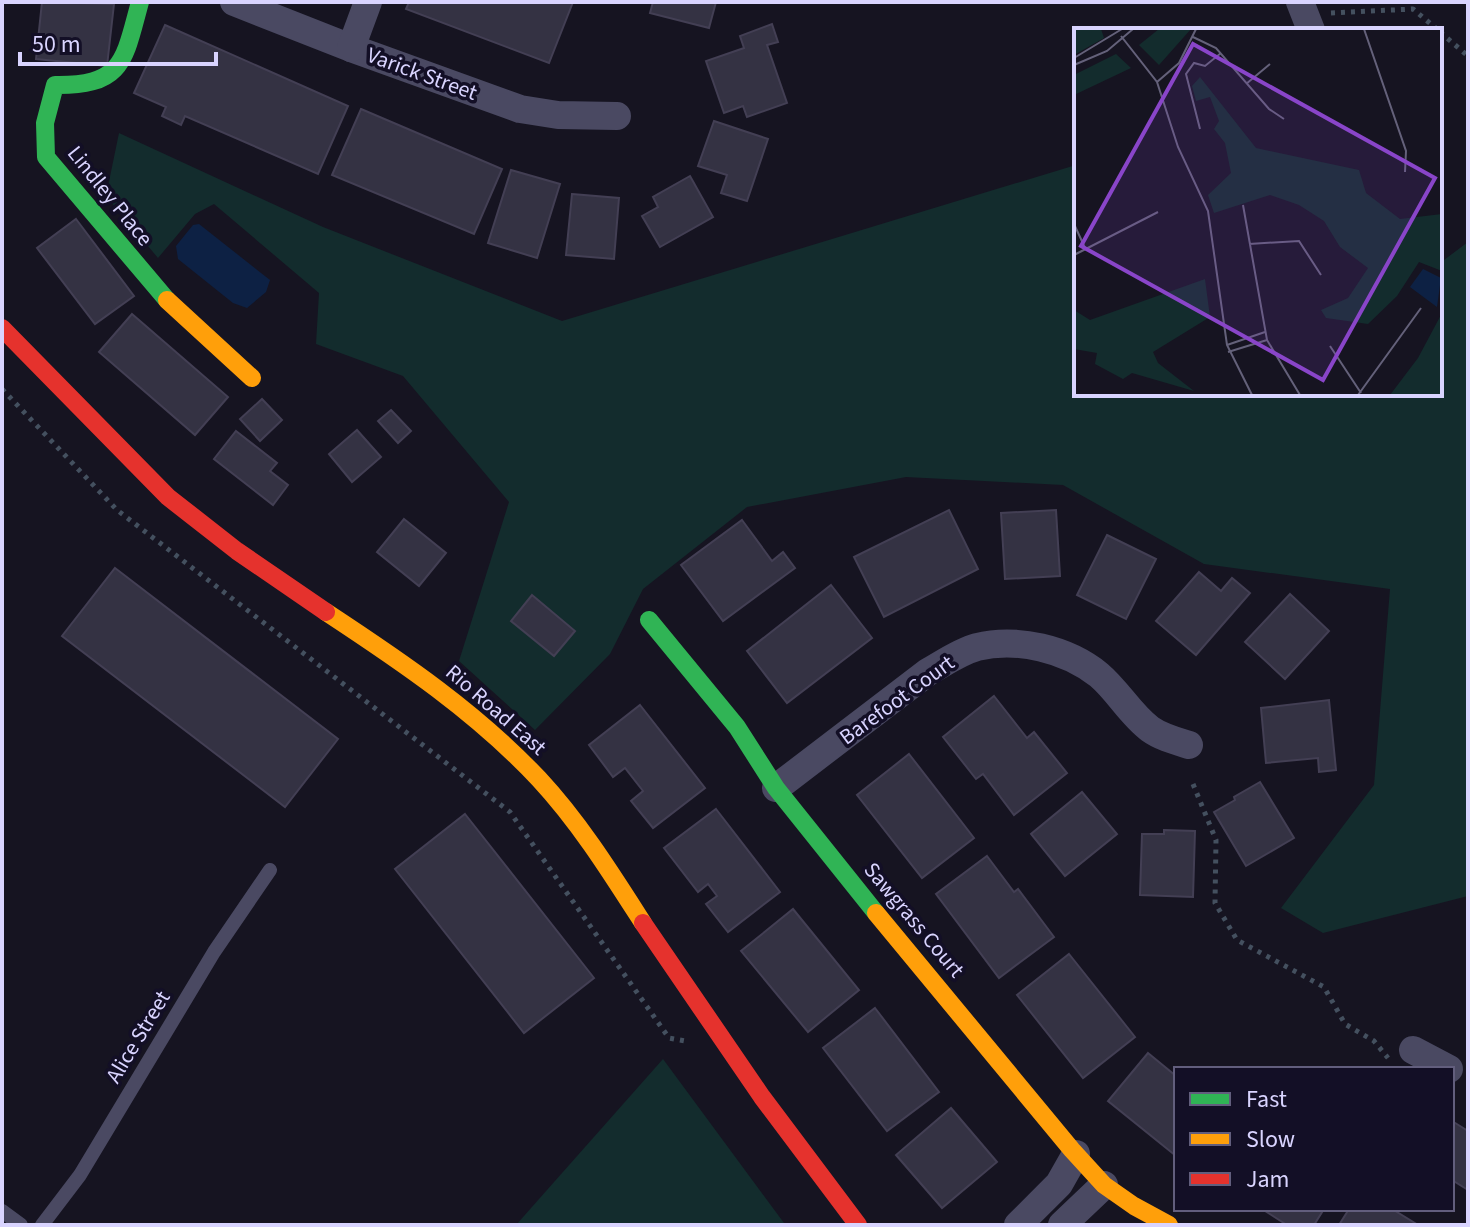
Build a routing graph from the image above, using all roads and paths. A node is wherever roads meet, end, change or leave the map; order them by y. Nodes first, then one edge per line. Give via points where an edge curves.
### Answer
1 (140, 2) edge
2 (234, 2) edge
3 (368, 2) edge
4 (1306, 16) edge
5 (1435, 28) edge
6 (1442, 34) edge
7 (351, 48) junction
8 (1468, 56) edge
9 (617, 116) dead end
10 (2, 328) edge
11 (252, 378) dead end
12 (2, 389) edge
13 (649, 620) dead end
14 (1189, 745) dead end
15 (1193, 784) dead end
16 (776, 788) junction
17 (270, 870) dead end
18 (669, 1038) dead end
19 (1402, 1056) joint
20 (1440, 1067) edge
21 (1076, 1154) junction
22 (1104, 1185) junction
23 (2, 1211) edge
24 (21, 1225) edge
25 (42, 1225) edge
26 (858, 1225) edge
27 (1018, 1225) edge
28 (1062, 1225) edge
29 (1169, 1225) edge

1 - 11 street, Lindley Place via 115,71 96,83 55,85 45,123 46,157 155,289
2 - 7 street, Varick Street
3 - 7 street
4 - 5 path via 1413,9
6 - 8 path
7 - 9 street, Varick Street via 520,109
10 - 26 street, Rio Road East via 144,476 195,520 427,682 539,778 581,829 725,1047
12 - 18 path via 117,510 510,812
13 - 16 street, Sawgrass Court via 737,727
14 - 16 street, Barefoot Court via 1151,730 1099,675 1078,662 1026,645 1000,644 952,657 928,672
15 - 19 path via 1216,840 1215,903 1237,940 1324,987 1345,1024
16 - 21 street, Sawgrass Court
17 - 25 lane, Alice Street via 214,952 80,1175
19 - 20 street
21 - 22 street, Sawgrass Court
21 - 27 street via 1059,1184
22 - 28 street
22 - 29 street, Sawgrass Court
23 - 24 lane

